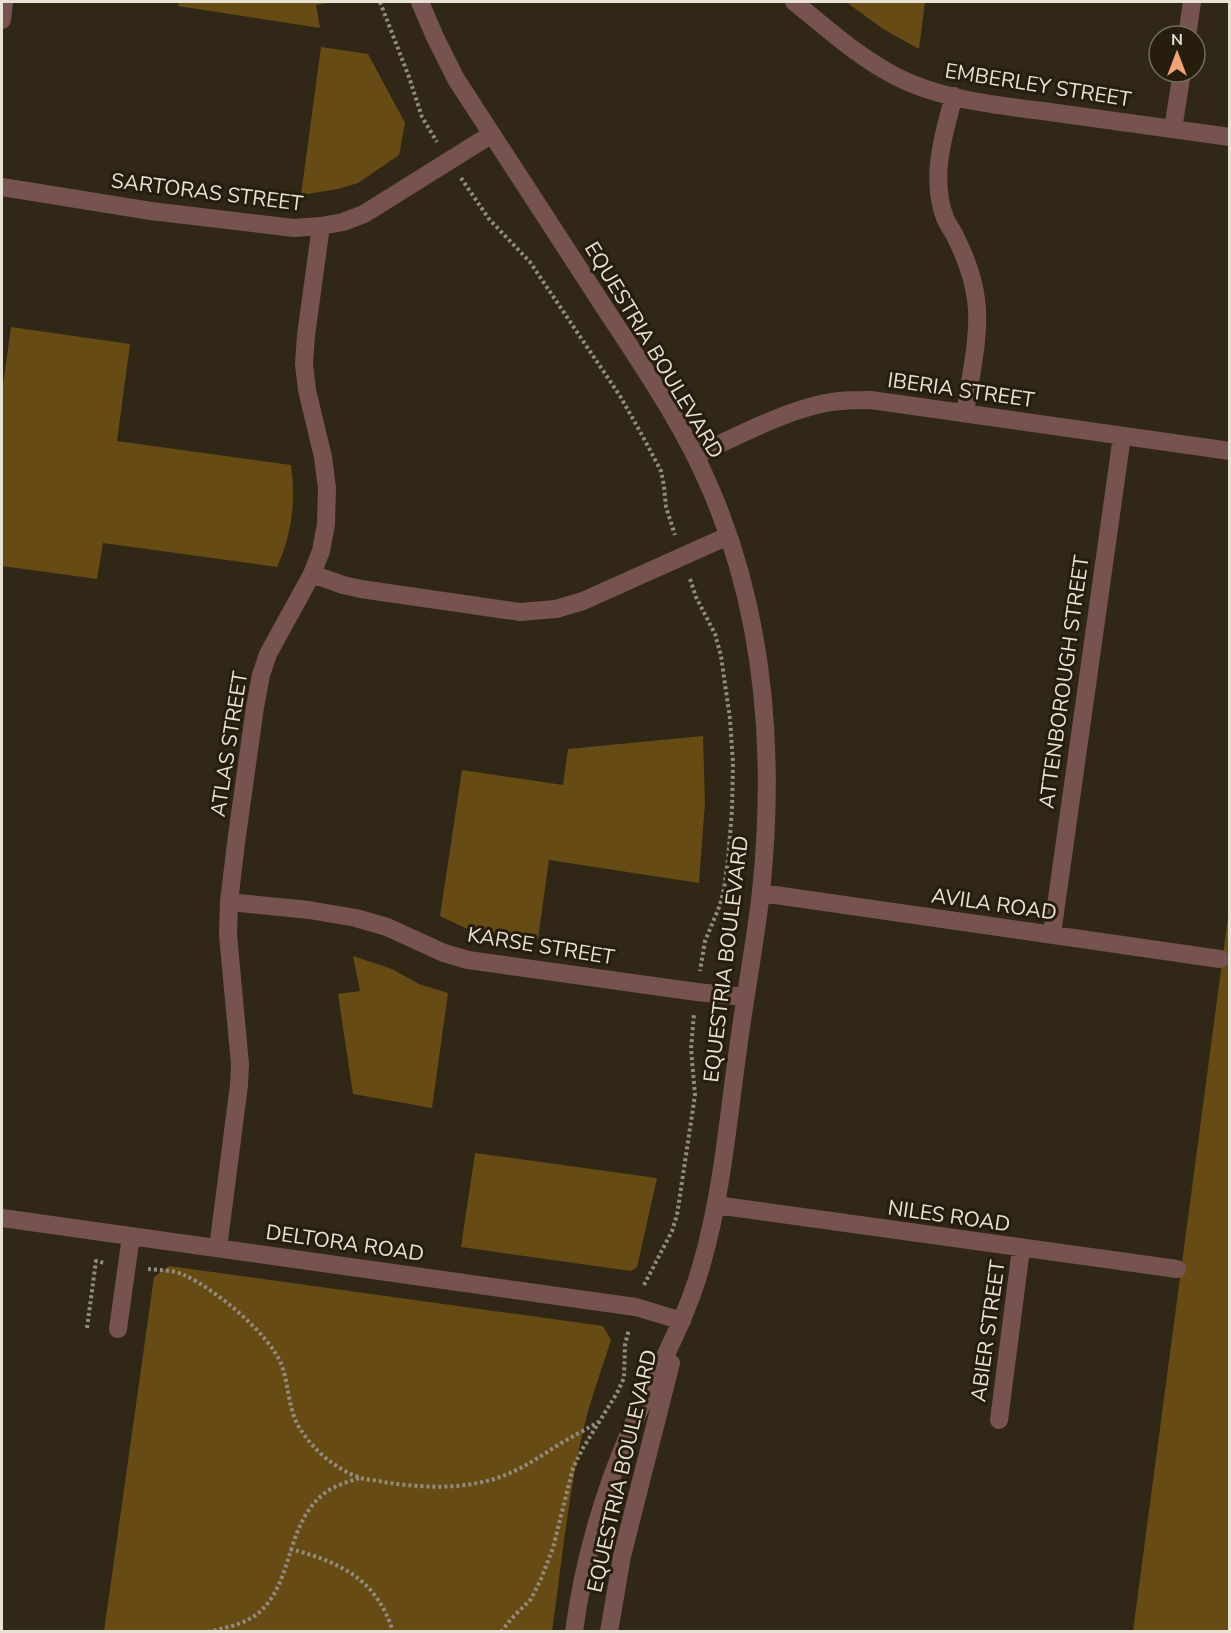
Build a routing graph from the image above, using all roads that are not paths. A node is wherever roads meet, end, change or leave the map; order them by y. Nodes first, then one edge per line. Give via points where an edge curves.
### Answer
1 (4, 2) edge
2 (420, 2) edge
3 (794, 2) edge
4 (1192, 2) edge
5 (2, 20) edge
6 (1189, 24) edge
7 (1180, 84) edge
8 (954, 96) junction
9 (1173, 129) junction
10 (492, 134) junction
11 (1230, 137) edge
12 (2, 187) edge
13 (321, 226) junction
14 (965, 413) junction
15 (1122, 436) junction
16 (1230, 451) edge
17 (696, 455) junction
18 (728, 536) junction
19 (312, 574) junction
20 (761, 893) junction
21 (229, 902) junction
22 (1052, 934) junction
23 (1220, 959) dead end
24 (745, 997) junction
25 (716, 1205) junction
26 (2, 1218) edge
27 (131, 1236) junction
28 (218, 1248) junction
29 (1021, 1249) junction
30 (1177, 1269) dead end
31 (682, 1321) junction
32 (118, 1329) dead end
33 (999, 1420) dead end
34 (574, 1632) edge
35 (609, 1632) edge

1 - 5 street
2 - 10 street, EQUESTRIA BOULEVARD via 456,79
3 - 8 street, EMBERLEY STREET via 846,44 897,77
4 - 6 street
7 - 9 street
8 - 9 street, EMBERLEY STREET
8 - 14 street via 939,160 938,183 940,202 966,260 976,302 976,333
9 - 11 street, EMBERLEY STREET
10 - 13 street, SARTORAS STREET via 364,214
10 - 17 street, EQUESTRIA BOULEVARD
12 - 13 street, SARTORAS STREET via 184,215 294,228
13 - 19 street, ATLAS STREET via 304,364 327,488 326,524
14 - 15 street, IBERIA STREET
14 - 17 street, IBERIA STREET via 872,400 821,404
15 - 16 street, IBERIA STREET
15 - 22 street, ATTENBOROUGH STREET
17 - 18 street, EQUESTRIA BOULEVARD
18 - 19 street via 583,601 537,611 520,612 361,589
18 - 20 street, EQUESTRIA BOULEVARD via 744,588 758,657 765,722 767,783
19 - 21 street, ATLAS STREET via 272,645 261,675
20 - 22 street, AVILA ROAD
20 - 24 street, EQUESTRIA BOULEVARD
21 - 24 street, KARSE STREET via 356,918 468,960
21 - 28 street, ATLAS STREET via 228,942 240,1075
22 - 23 street, AVILA ROAD
24 - 25 street, EQUESTRIA BOULEVARD
25 - 29 street, NILES ROAD
25 - 31 street, EQUESTRIA BOULEVARD
26 - 27 street, DELTORA ROAD
27 - 28 street, DELTORA ROAD
27 - 32 street
28 - 31 street, DELTORA ROAD via 636,1307
29 - 30 street, NILES ROAD
29 - 33 street, ABIER STREET
31 - 34 street, EQUESTRIA BOULEVARD via 629,1433 607,1493 584,1573
31 - 35 street, EQUESTRIA BOULEVARD via 622,1556

